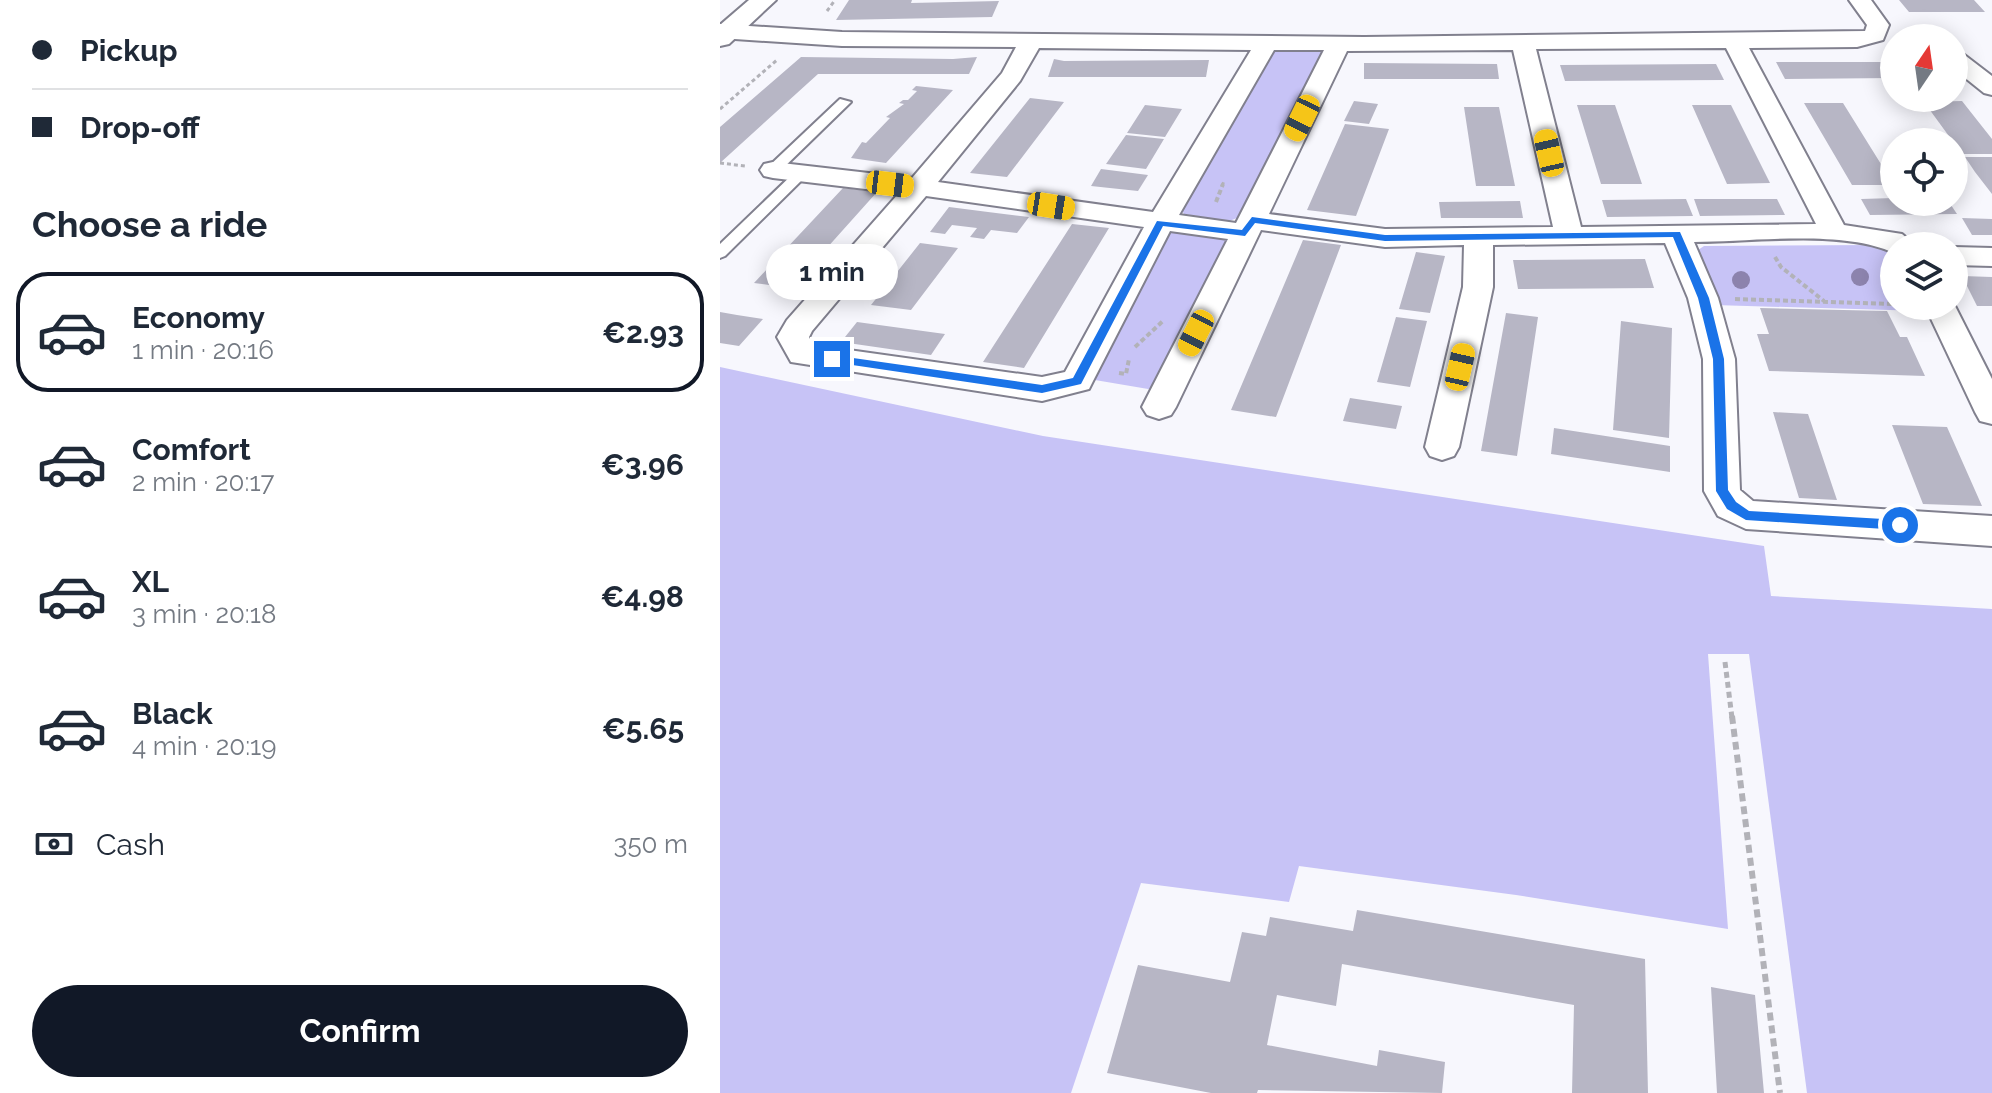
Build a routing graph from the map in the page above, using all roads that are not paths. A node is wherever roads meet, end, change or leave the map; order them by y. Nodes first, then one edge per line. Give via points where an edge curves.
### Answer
1 (764, 0) edge
2 (1860, 0) edge
3 (1880, 29) edge
4 (723, 34) edge
5 (1880, 38) edge
6 (1032, 39) junction
7 (1263, 41) junction
8 (1734, 41) junction
9 (1523, 42) junction
10 (1339, 43) junction
11 (1968, 59) edge
12 (1992, 60) edge
13 (1968, 68) edge
14 (1992, 88) edge
15 (845, 102) dead end
16 (773, 170) joint
17 (802, 173) junction
18 (919, 187) junction
19 (1160, 223) junction
20 (1248, 226) junction
21 (1834, 232) junction
22 (1676, 234) junction
23 (1569, 236) junction
24 (1479, 238) junction
25 (1880, 238) edge
26 (720, 253) edge
27 (1968, 256) edge
28 (1992, 257) edge
29 (1947, 320) edge
30 (1159, 407) dead end
31 (1992, 412) edge
32 (1442, 447) dead end
33 (1992, 531) edge

1 - 4 main road
2 - 3 street
4 - 6 street
5 - 8 street
6 - 7 street
6 - 18 street via 1012,76
7 - 10 street
7 - 19 street via 1262,53
8 - 9 street
8 - 21 street
9 - 10 street
9 - 23 street
10 - 20 street
11 - 12 street
13 - 14 street
15 - 16 lane
16 - 17 street
17 - 18 street
17 - 26 lane
18 - 19 street
18 - 19 street via 798,327 793,337 802,354 1042,389 1077,381
19 - 20 street
20 - 24 street via 1385,238
20 - 30 street
21 - 22 street
21 - 25 street
22 - 23 street
22 - 33 street via 1703,298 1719,359 1722,491 1731,506 1746,515
23 - 24 street
24 - 32 street via 1478,287
27 - 28 street
29 - 31 street

